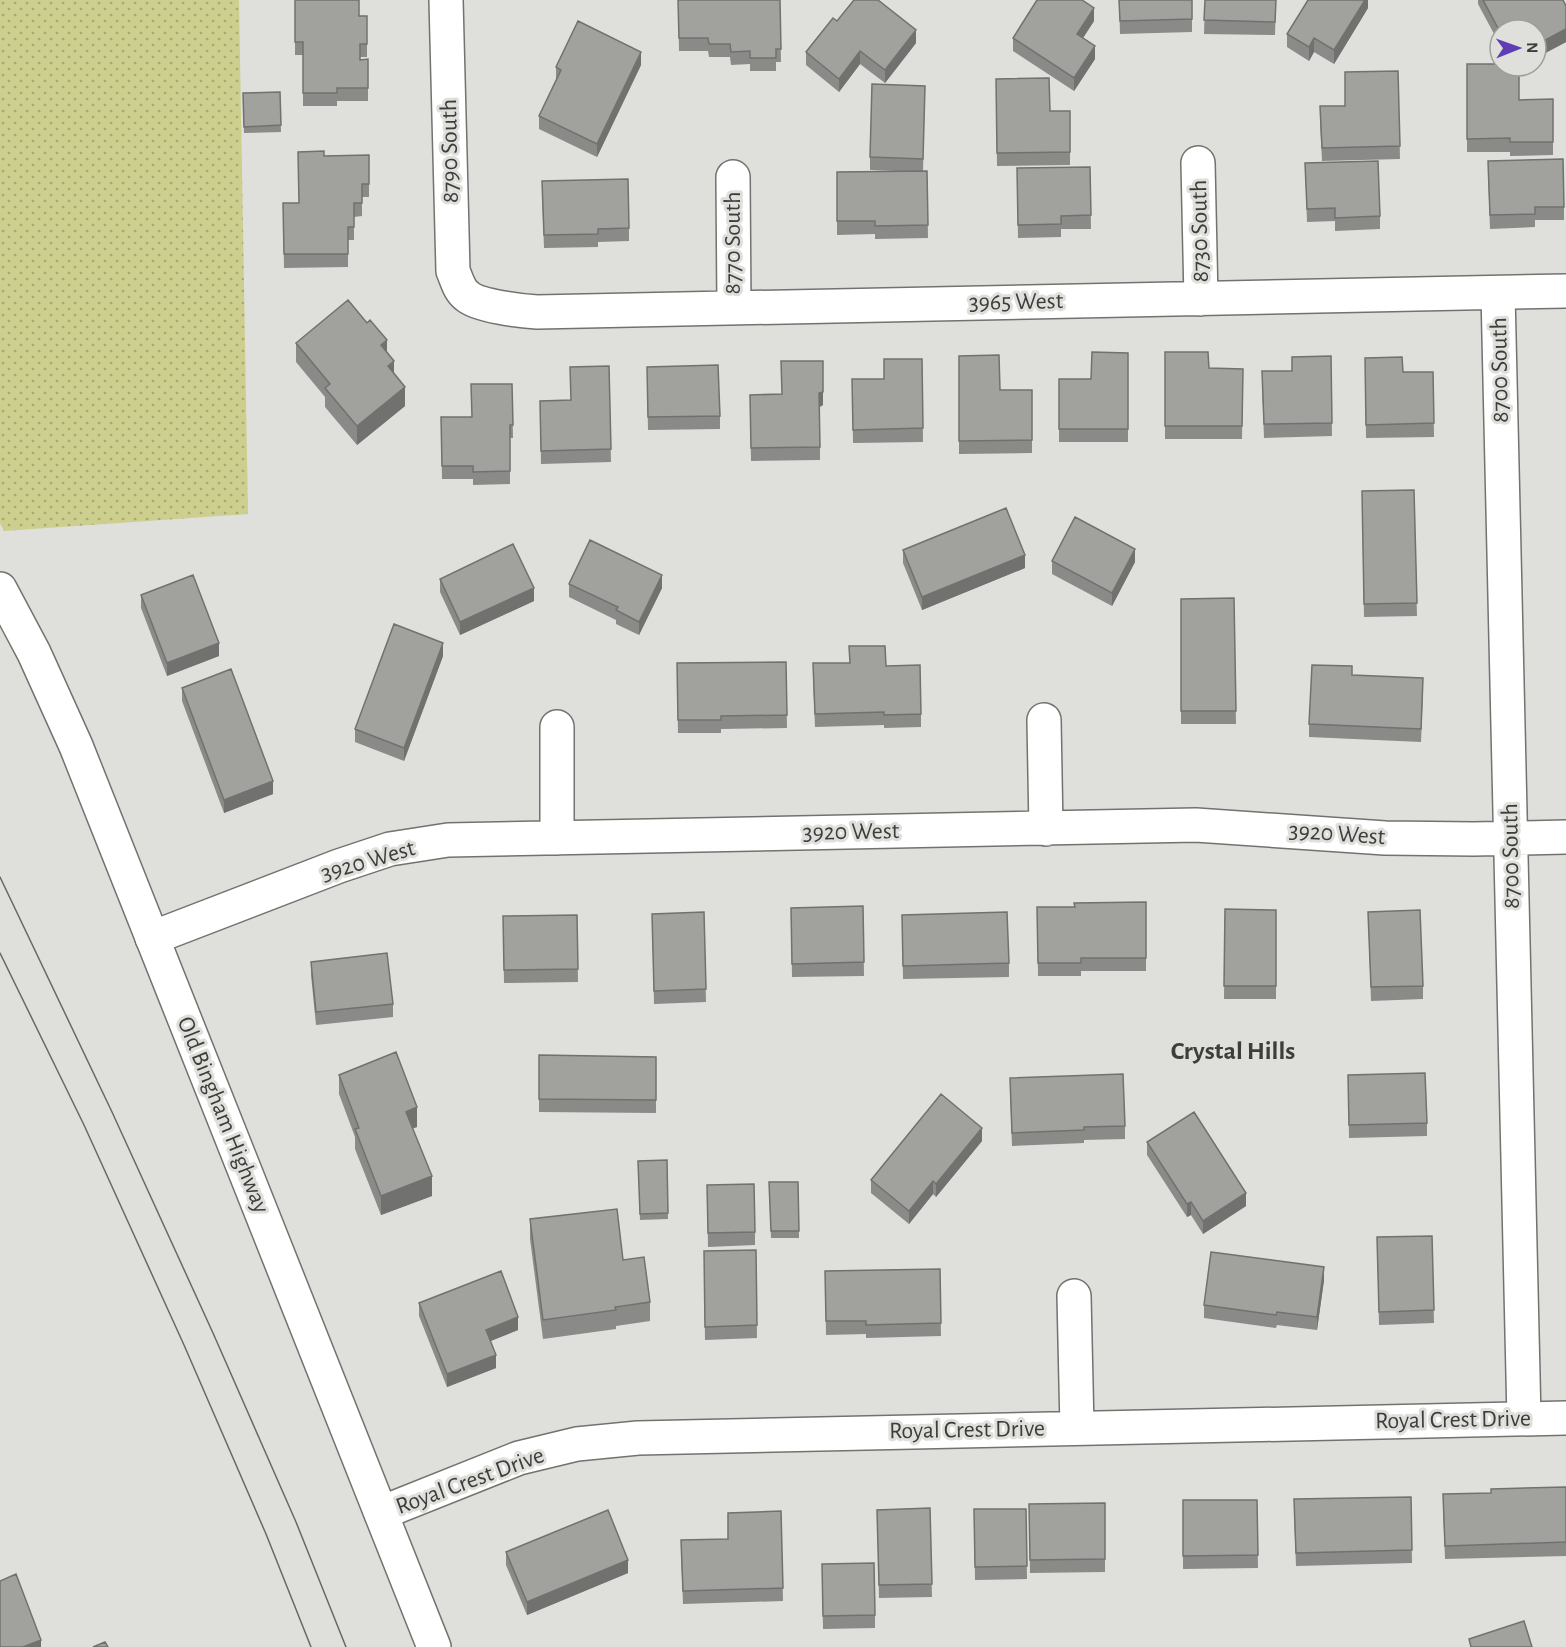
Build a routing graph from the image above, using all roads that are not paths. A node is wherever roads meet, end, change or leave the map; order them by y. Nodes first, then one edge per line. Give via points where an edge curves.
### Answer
1 (446, 0) edge
2 (1198, 162) dead end
3 (733, 177) dead end
4 (1566, 291) edge
5 (1498, 293) junction
6 (468, 298) joint
7 (1201, 299) junction
8 (734, 308) junction
9 (0, 589) edge
10 (1044, 720) dead end
11 (557, 727) dead end
12 (1046, 829) junction
13 (1566, 837) edge
14 (557, 838) junction
15 (1511, 838) junction
16 (152, 938) junction
17 (1074, 1296) dead end
18 (1566, 1418) edge
19 (1524, 1419) junction
20 (1077, 1428) junction
21 (381, 1513) junction
22 (434, 1647) edge

1 - 6 street, 8790 South via 453,271
2 - 7 street, 8730 South
3 - 8 street, 8770 South
4 - 5 street, 3965 West
5 - 7 street, 3965 West
5 - 15 street, 8700 South
6 - 8 street, 3965 West via 500,308 537,312
7 - 8 street, 3965 West
9 - 16 street, Old Bingham Highway via 49,684
10 - 12 street
11 - 14 street
12 - 14 street, 3920 West
12 - 15 street, 3920 West via 1196,825 1384,838
13 - 15 street, 3920 West
14 - 16 street, 3920 West via 448,840 390,849
15 - 19 street, 8700 South
16 - 21 street, Old Bingham Highway
17 - 20 street
18 - 19 street, Royal Crest Drive
19 - 20 street, Royal Crest Drive
20 - 21 street, Royal Crest Drive via 638,1438 577,1444 519,1458
21 - 22 street, Old Bingham Highway

